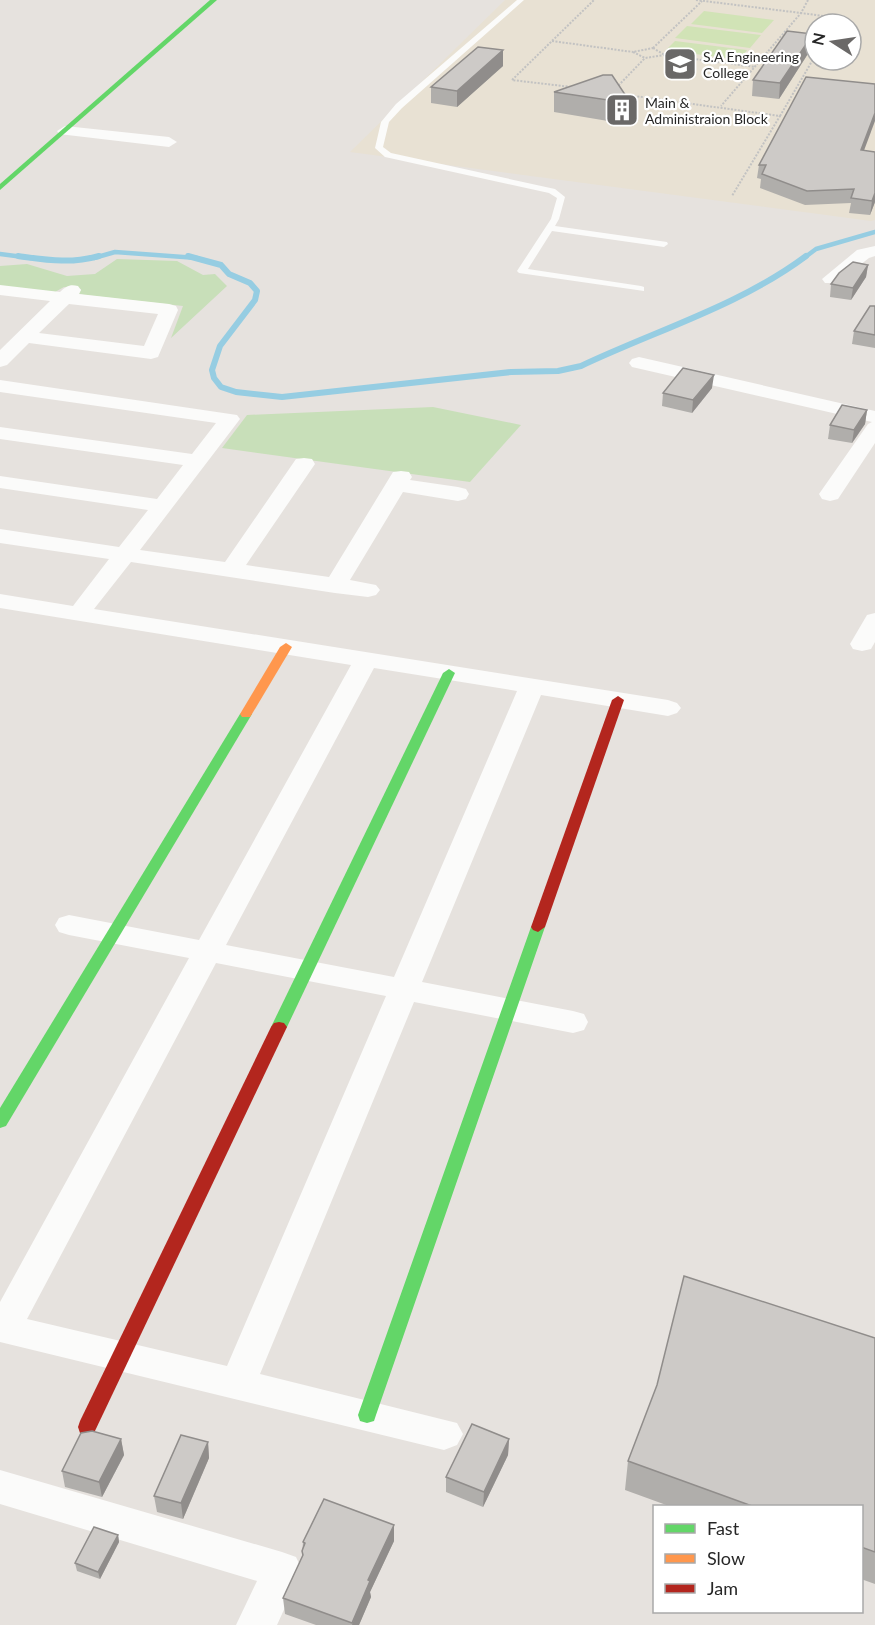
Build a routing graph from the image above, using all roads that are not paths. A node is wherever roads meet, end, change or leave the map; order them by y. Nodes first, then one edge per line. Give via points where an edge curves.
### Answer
1 (200, 0) edge
2 (214, 0) edge
3 (521, 0) edge
4 (64, 131) junction
5 (157, 154) dead end
6 (0, 173) edge
7 (0, 188) edge
8 (549, 228) junction
9 (664, 244) dead end
10 (875, 251) edge
11 (831, 279) edge
12 (641, 289) dead end
13 (0, 290) edge
14 (69, 293) junction
15 (25, 337) junction
16 (0, 361) edge
17 (639, 363) dead end
18 (0, 386) edge
19 (875, 417) edge
20 (875, 428) edge
21 (0, 433) edge
22 (198, 461) junction
23 (304, 464) dead end
24 (0, 482) edge
25 (458, 494) dead end
26 (830, 494) dead end
27 (163, 506) junction
28 (0, 536) edge
29 (125, 554) junction
30 (231, 570) junction
31 (334, 586) junction
32 (368, 590) dead end
33 (0, 601) edge
34 (79, 614) junction
35 (875, 620) edge
36 (862, 644) dead end
37 (286, 647) junction
38 (366, 660) junction
39 (448, 673) junction
40 (532, 686) junction
41 (618, 700) junction
42 (668, 708) dead end
43 (69, 925) dead end
44 (114, 934) junction
45 (209, 952) junction
46 (306, 971) junction
47 (405, 990) junction
48 (511, 1010) junction
49 (573, 1022) dead end
50 (0, 1122) edge
51 (2, 1327) edge
52 (121, 1356) junction
53 (238, 1384) junction
54 (368, 1415) junction
55 (87, 1427) dead end
56 (444, 1434) dead end
57 (0, 1487) edge
58 (256, 1625) edge

1 - 6 street
2 - 4 street
3 - 8 lane via 399,106 385,122 379,148 388,155 552,191 561,197 561,203
4 - 5 street via 169,142
4 - 7 street
8 - 9 lane
8 - 12 lane via 522,271
10 - 11 street via 863,255
13 - 14 street
14 - 15 street
14 - 15 street via 169,310 151,353
15 - 16 street
17 - 19 street
18 - 22 street via 230,419
20 - 26 street
21 - 22 street
22 - 27 street
23 - 30 street
24 - 27 street
25 - 31 street via 399,481
27 - 29 street
28 - 29 street
29 - 30 street
29 - 34 street
30 - 31 street
31 - 32 street
33 - 34 street
34 - 37 street
35 - 36 street
37 - 38 street
37 - 44 street
38 - 39 street
38 - 45 street
39 - 40 street
39 - 46 street
40 - 41 street
40 - 47 street
41 - 42 street
41 - 48 street
43 - 44 street
44 - 45 street
44 - 50 street
45 - 46 street
45 - 51 street
46 - 47 street
46 - 52 street
47 - 48 street
47 - 53 street
48 - 49 street
48 - 54 street
51 - 52 street
52 - 53 street
52 - 55 street
53 - 54 street
54 - 56 street
57 - 58 street via 282,1570

